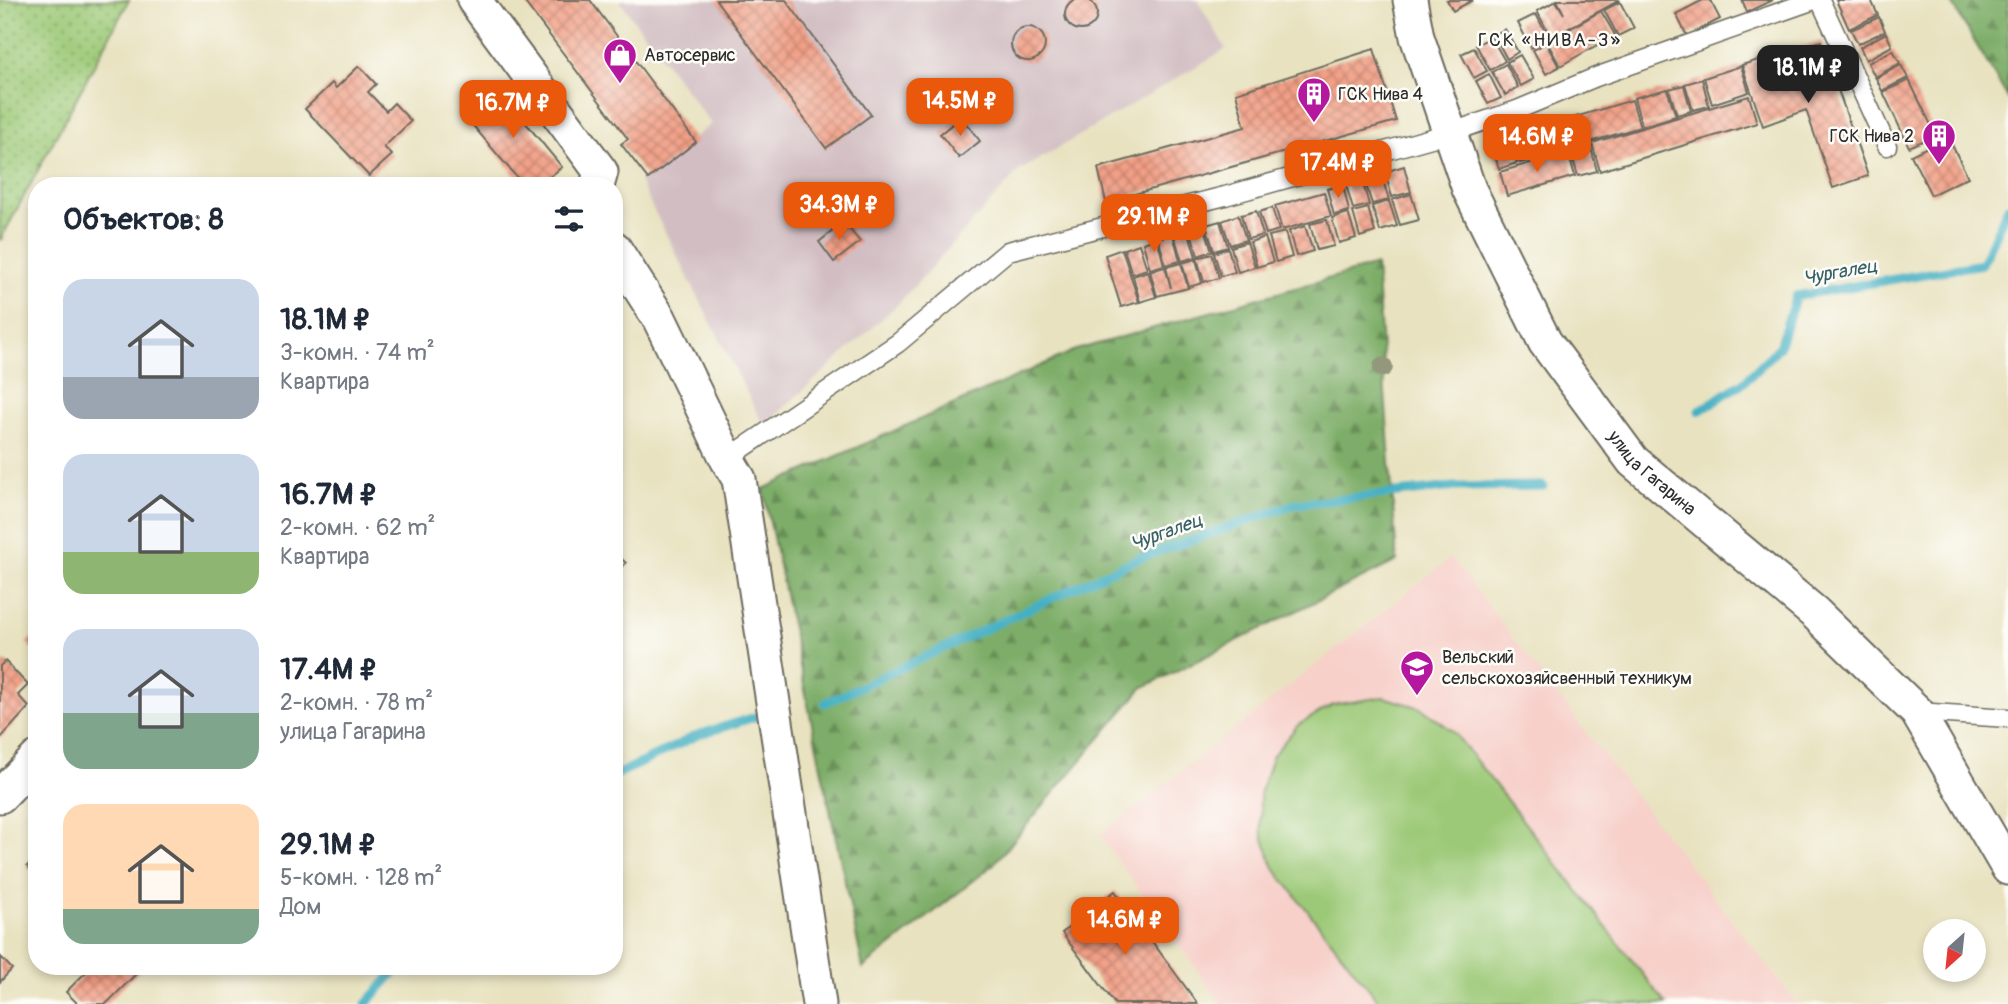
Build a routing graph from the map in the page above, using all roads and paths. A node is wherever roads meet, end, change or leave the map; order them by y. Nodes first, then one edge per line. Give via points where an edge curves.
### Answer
1 (474, 0) edge
2 (1410, 0) edge
3 (1814, 0) edge
4 (1821, 0) edge
5 (1448, 133) junction
6 (1887, 146) dead end
7 (600, 177) edge
8 (623, 262) edge
9 (727, 459) junction
10 (1917, 712) junction
11 (2008, 718) edge
12 (28, 767) edge
13 (0, 796) edge
14 (2008, 868) edge
15 (819, 1004) edge

1 - 7 street via 601,172
2 - 5 street, улица Гагарина
3 - 5 lane
4 - 6 lane
5 - 9 lane via 1008,251 898,343
5 - 10 street, улица Гагарина via 1469,189 1545,342 1633,461 1815,612
8 - 9 street via 659,318
9 - 15 street via 739,479
10 - 11 lane
10 - 14 street, улица Гагарина
12 - 13 street

